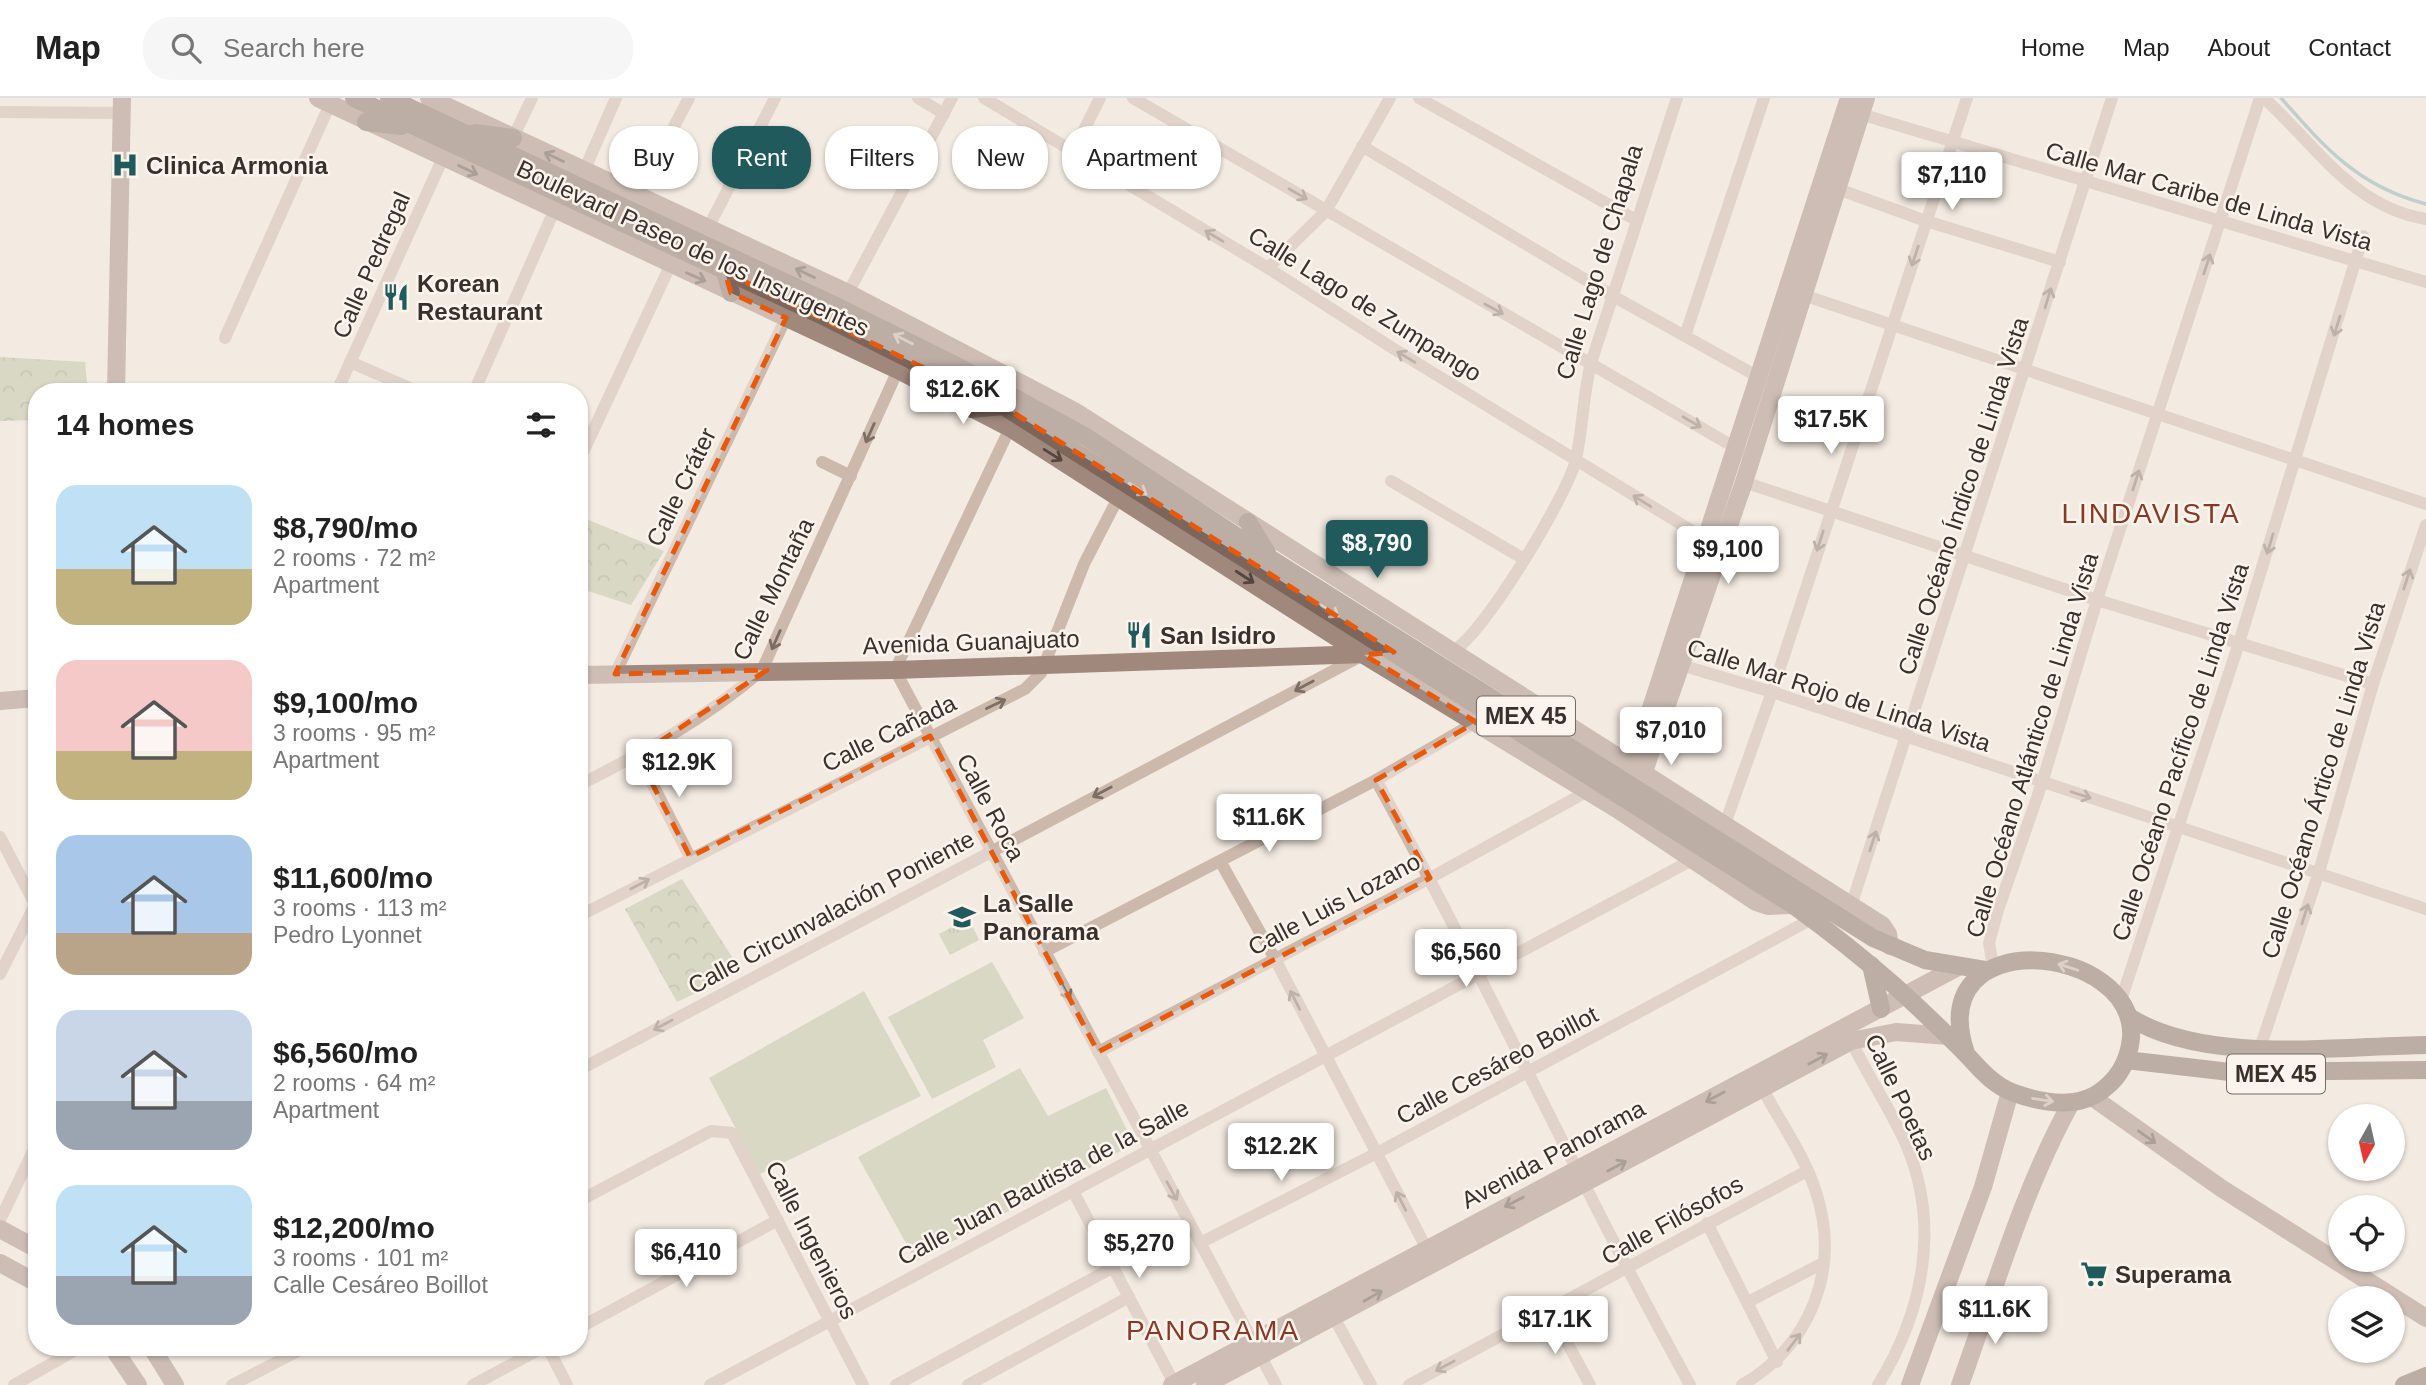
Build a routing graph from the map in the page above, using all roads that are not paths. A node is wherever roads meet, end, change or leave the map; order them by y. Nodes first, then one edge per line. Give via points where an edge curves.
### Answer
1 (354, 98) edge
2 (389, 98) edge
3 (533, 98) edge
4 (616, 98) edge
5 (689, 98) edge
6 (775, 98) edge
7 (918, 98) edge
8 (952, 98) edge
9 (984, 98) edge
10 (1100, 98) edge
11 (1133, 98) edge
12 (1390, 98) edge
13 (1419, 98) edge
14 (1677, 98) edge
15 (1764, 98) edge
16 (1849, 98) edge
17 (1968, 98) edge
18 (2112, 98) edge
19 (2262, 98) edge
20 (439, 100) edge
21 (324, 101) edge
22 (122, 105) edge
23 (1863, 106) edge
24 (0, 112) edge
25 (944, 114) junction
26 (366, 122) junction
27 (1086, 126) edge
28 (414, 128) junction
29 (459, 131) junction
30 (513, 138) junction
31 (1953, 144) junction
32 (1062, 145) edge
33 (1362, 146) junction
34 (443, 158) junction
35 (584, 171) junction
36 (2085, 180) junction
37 (1835, 188) junction
38 (1135, 189) edge
39 (638, 195) junction
40 (554, 211) junction
41 (1326, 211) junction
42 (2426, 219) edge
43 (1636, 220) junction
44 (1926, 222) junction
45 (2221, 222) junction
46 (708, 228) junction
47 (2363, 236) dead end
48 (2357, 261) junction
49 (2060, 262) junction
50 (670, 266) junction
51 (1268, 268) junction
52 (725, 272) junction
53 (2426, 282) edge
54 (731, 293) junction
55 (848, 293) junction
56 (1611, 295) junction
57 (1803, 295) junction
58 (786, 318) junction
59 (1891, 327) junction
60 (1685, 336) junction
61 (225, 338) dead end
62 (350, 362) junction
63 (1591, 363) junction
64 (898, 370) junction
65 (2026, 370) junction
66 (1758, 377) junction
67 (981, 380) junction
68 (1017, 382) junction
69 (116, 383) edge
70 (341, 383) edge
71 (398, 383) edge
72 (478, 383) edge
73 (1774, 386) junction
74 (1003, 406) junction
75 (972, 409) junction
76 (2158, 415) junction
77 (1010, 428) junction
78 (588, 442) edge
79 (1744, 453) junction
80 (1576, 459) junction
81 (2296, 460) junction
82 (822, 462) dead end
83 (851, 476) junction
84 (1391, 481) dead end
85 (1744, 482) junction
86 (1119, 496) junction
87 (2426, 504) edge
88 (1830, 511) junction
89 (1248, 522) junction
90 (2426, 525) edge
91 (1714, 544) junction
92 (1962, 555) junction
93 (1271, 559) junction
94 (1524, 559) junction
95 (2097, 600) junction
96 (2239, 643) junction
97 (1452, 650) junction
98 (1394, 652) junction
99 (1422, 653) junction
100 (1364, 655) junction
101 (1673, 663) junction
102 (1044, 664) junction
103 (762, 670) junction
104 (895, 670) junction
105 (615, 674) junction
106 (588, 675) edge
107 (2373, 684) junction
108 (1773, 692) junction
109 (28, 699) edge
110 (0, 701) edge
111 (1476, 722) junction
112 (930, 736) junction
113 (1907, 738) junction
114 (638, 756) junction
115 (1376, 780) junction
116 (588, 781) edge
117 (2042, 783) junction
118 (1588, 791) junction
119 (1630, 792) junction
120 (1725, 824) junction
121 (2176, 826) junction
122 (0, 837) edge
123 (991, 850) junction
124 (690, 857) junction
125 (1694, 859) junction
126 (1220, 861) junction
127 (2319, 872) junction
128 (1430, 878) junction
129 (28, 891) edge
130 (1793, 905) junction
131 (1852, 906) junction
132 (2426, 909) edge
133 (588, 911) edge
134 (1812, 919) junction
135 (28, 921) edge
136 (1889, 946) junction
137 (1044, 952) junction
138 (1275, 959) junction
139 (1871, 965) junction
140 (1956, 968) junction
141 (1989, 968) junction
142 (0, 974) edge
143 (1478, 977) junction
144 (1905, 996) junction
145 (2121, 1000) junction
146 (1881, 1009) junction
147 (2129, 1017) junction
148 (1848, 1034) junction
149 (1948, 1036) junction
150 (2426, 1045) edge
151 (2260, 1048) junction
152 (1098, 1052) junction
153 (1966, 1054) junction
154 (1324, 1057) junction
155 (2126, 1060) junction
156 (588, 1065) edge
157 (2426, 1070) edge
158 (1526, 1073) junction
159 (1759, 1083) junction
160 (2010, 1092) junction
161 (2092, 1097) junction
162 (2071, 1102) junction
163 (1150, 1150) junction
164 (1377, 1153) junction
165 (28, 1162) edge
166 (1807, 1171) junction
167 (1581, 1176) junction
168 (1073, 1191) junction
169 (588, 1196) edge
170 (0, 1220) edge
171 (778, 1220) junction
172 (1707, 1223) junction
173 (0, 1229) edge
174 (1200, 1243) junction
175 (28, 1244) edge
176 (1429, 1255) junction
177 (0, 1263) edge
178 (1823, 1263) junction
179 (1112, 1268) junction
180 (1627, 1268) junction
181 (28, 1278) edge
182 (1129, 1297) junction
183 (1748, 1301) junction
184 (1325, 1302) junction
185 (1550, 1311) junction
186 (1334, 1318) junction
187 (2426, 1318) edge
188 (828, 1320) junction
189 (588, 1323) edge
190 (1256, 1351) junction
191 (65, 1356) edge
192 (118, 1356) edge
193 (157, 1356) edge
194 (288, 1356) edge
195 (529, 1356) edge
196 (550, 1356) edge
197 (1777, 1362) junction
198 (2426, 1376) edge
199 (14, 1385) edge
200 (138, 1385) edge
201 (175, 1385) edge
202 (232, 1385) edge
203 (473, 1385) edge
204 (567, 1385) edge
205 (710, 1385) edge
206 (863, 1385) edge
207 (896, 1385) edge
208 (968, 1385) edge
209 (1174, 1385) edge
210 (1205, 1385) edge
211 (1276, 1385) edge
212 (1371, 1385) edge
213 (1409, 1385) edge
214 (1590, 1385) edge
215 (1690, 1385) edge
216 (1742, 1385) edge
217 (1878, 1385) edge
218 (1910, 1385) edge
219 (1960, 1385) edge
220 (2404, 1385) edge

1 - 28 main road, Boulevard Paseo de los Insurgentes / MEX 45
2 - 29 main road, Boulevard Paseo de los Insurgentes / MEX 45
3 - 30 street
4 - 35 street
5 - 39 street
6 - 46 street
7 - 25 street
8 - 25 street
9 - 32 street, Calle Lago de Zumpango
10 - 27 street
11 -> 41 street
12 - 33 street
13 - 43 street
14 - 43 street, Calle Lago de Chapala
15 - 60 street
16 - 66 street
17 - 31 street
18 - 36 street, Calle Océano Índico de Linda Vista
19 - 42 street via 2350,185 2399,213
19 - 45 street, Calle Océano Atlántico de Linda Vista
20 - 30 street, Boulevard Paseo de los Insurgentes
21 - 26 street, Boulevard Paseo de los Insurgentes
21 - 61 street
22 - 24 street
22 - 69 street
23 - 31 street, Calle Mar Caribe de Linda Vista
23 - 37 street
25 - 55 street
26 - 28 main road
26 - 34 street, Boulevard Paseo de los Insurgentes
28 - 52 main road, Boulevard Paseo de los Insurgentes / MEX 45
29 - 30 main road
67 -> 29 main road, Boulevard Paseo de los Insurgentes / MEX 45 via 841,308
35 -> 30 street, Boulevard Paseo de los Insurgentes
31 - 36 street, Calle Mar Caribe de Linda Vista
31 - 44 street
33 - 41 street
33 - 56 street
34 -> 40 street, Boulevard Paseo de los Insurgentes
34 - 62 street, Calle Pedregal
35 - 39 street, Boulevard Paseo de los Insurgentes
36 - 45 street, Calle Mar Caribe de Linda Vista
36 - 49 street, Calle Océano Índico de Linda Vista
37 - 44 street
37 - 57 street
51 -> 38 street, Calle Lago de Zumpango
39 - 46 street, Boulevard Paseo de los Insurgentes
40 - 50 street, Boulevard Paseo de los Insurgentes
40 - 72 street
41 - 51 street
41 -> 63 street
43 - 56 street, Calle Lago de Chapala
44 - 49 street
44 -> 59 street
45 - 48 street, Calle Mar Caribe de Linda Vista
76 -> 45 street, Calle Océano Atlántico de Linda Vista
55 -> 46 street, Boulevard Paseo de los Insurgentes
47 - 48 street, Calle Océano Pacífico de Linda Vista
48 - 53 street, Calle Mar Caribe de Linda Vista
48 -> 81 street, Calle Océano Pacífico de Linda Vista
65 -> 49 street, Calle Océano Índico de Linda Vista
50 -> 54 street, Boulevard Paseo de los Insurgentes
50 - 78 street
80 -> 51 street, Calle Lago de Zumpango
52 - 54 main road
52 - 74 main road, Boulevard Paseo de los Insurgentes / MEX 45
54 - 58 street, Boulevard Paseo de los Insurgentes
55 - 68 street, Boulevard Paseo de los Insurgentes
56 - 60 street
56 - 63 street, Calle Lago de Chapala
57 - 59 street
57 - 73 street
58 - 64 street, Boulevard Paseo de los Insurgentes
58 - 105 street, Calle Cráter
59 - 65 street
59 - 88 street
60 - 66 street
62 - 70 street, Calle Pedregal
62 - 71 street
63 -> 79 street
63 - 80 street, Calle Lago de Chapala
64 - 75 street, Boulevard Paseo de los Insurgentes
64 -> 83 street, Calle Montaña
65 - 76 street
65 - 92 street, Calle Océano Índico de Linda Vista
66 - 73 street
66 - 79 street
67 - 68 main road
67 - 93 main road, Boulevard Paseo de los Insurgentes / MEX 45 via 1086,438
68 - 89 street, Boulevard Paseo de los Insurgentes via 1076,412
73 - 79 street
74 - 75 main road
74 -> 98 main road, Boulevard Paseo de los Insurgentes / MEX 45
75 - 77 street, Boulevard Paseo de los Insurgentes
76 - 81 street
95 -> 76 street, Calle Océano Atlántico de Linda Vista
77 -> 86 street, Boulevard Paseo de los Insurgentes
77 - 104 street
79 - 85 street
79 - 91 street
91 -> 80 street, Calle Lago de Zumpango
80 - 94 street, Calle Lago de Chapala via 1569,482
81 - 87 street
81 -> 96 street, Calle Océano Pacífico de Linda Vista
82 - 83 street
83 -> 103 street, Calle Montaña
84 - 94 street
85 - 88 street
85 - 91 street
86 -> 100 street, Boulevard Paseo de los Insurgentes
86 - 102 street, Calle Cañada via 1084,564
88 - 92 street
88 -> 108 street
89 - 93 main road
89 - 97 street, Boulevard Paseo de los Insurgentes
107 -> 90 street, Calle Océano Ártico de Linda Vista
91 - 101 street
92 - 95 street
92 - 113 street, Calle Océano Índico de Linda Vista
93 - 99 main road, Boulevard Paseo de los Insurgentes / MEX 45
94 - 97 street, Calle Lago de Chapala via 1468,641
95 - 96 street
95 - 117 street, Calle Océano Atlántico de Linda Vista
96 - 107 street
96 - 121 street, Calle Océano Pacífico de Linda Vista
97 - 99 street
97 - 119 street, Boulevard Paseo de los Insurgentes
98 - 99 street
98 - 100 street
98 - 119 main road, Boulevard Paseo de los Insurgentes / MEX 45
99 - 119 main road, Boulevard Paseo de los Insurgentes / MEX 45
100 - 102 street, Avenida Guanajuato
100 - 111 street, Boulevard Paseo de los Insurgentes
100 -> 123 street, Calle Circunvalación Poniente
101 - 108 street, Calle Mar Rojo de Linda Vista
101 - 119 street
102 - 104 street, Avenida Guanajuato
112 -> 102 street, Calle Cañada via 1025,689 1035,682
103 - 104 street, Avenida Guanajuato
103 - 105 street, Avenida Guanajuato
103 - 114 street, Calle Montaña
104 - 112 street, Calle Roca
105 - 106 street, Avenida Guanajuato
107 - 127 street, Calle Océano Ártico de Linda Vista
108 - 113 street, Calle Mar Rojo de Linda Vista
108 - 120 street
109 - 110 street
111 - 115 street
111 - 118 street, Boulevard Paseo de los Insurgentes
112 - 123 street, Calle Roca
112 - 124 street, Calle Cañada
113 - 117 street, Calle Mar Rojo de Linda Vista
131 -> 113 street, Calle Océano Índico de Linda Vista
114 - 116 street, Calle Montaña
114 - 124 street
115 - 126 street
115 - 128 street
117 -> 121 street, Calle Mar Rojo de Linda Vista
117 - 141 street, Calle Océano Atlántico de Linda Vista via 1989,943
118 - 119 street, Boulevard Paseo de los Insurgentes
118 - 128 street, Calle Luis Lozano
119 - 120 street, Boulevard Paseo de los Insurgentes
119 - 125 street, Boulevard Paseo de los Insurgentes
119 - 130 main road, Boulevard Paseo de los Insurgentes / MEX 45
119 - 136 main road, Boulevard Paseo de los Insurgentes / MEX 45
120 - 131 street, Boulevard Paseo de los Insurgentes
121 - 127 street, Calle Mar Rojo de Linda Vista
121 - 145 street, Calle Océano Pacífico de Linda Vista
122 - 129 street
123 - 137 street, Calle Roca
123 -> 156 street, Calle Circunvalación Poniente
133 -> 124 street, Calle Cañada
125 - 130 street, Boulevard Paseo de los Insurgentes via 1756,902
125 - 143 street, Calle Juan Bautista de la Salle
126 - 137 street
126 - 138 street
127 - 132 street, Calle Mar Rojo de Linda Vista
151 -> 127 street, Calle Océano Ártico de Linda Vista
128 - 138 street, Calle Luis Lozano
128 - 143 street
130 - 134 main road, Boulevard Paseo de los Insurgentes / MEX 45
131 - 136 street, Boulevard Paseo de los Insurgentes via 1882,925
134 - 139 main road, Boulevard Paseo de los Insurgentes / MEX 45
134 - 158 street, Calle Cesáreo Boillot
135 - 142 street
136 - 140 main road, Boulevard Paseo de los Insurgentes / MEX 45
137 -> 152 street, Calle Roca
138 - 152 street, Calle Luis Lozano
154 -> 138 street
139 - 144 main road, Boulevard Paseo de los Insurgentes / MEX 45
139 - 146 main road
140 - 141 main road, Boulevard Paseo de los Insurgentes / MEX 45
140 - 144 street, Avenida Panorama
145 -> 141 main road via 2096,979 2062,964 2028,960
141 - 153 main road via 1975,979 1963,1005 1960,1030
143 - 154 street, Calle Juan Bautista de la Salle
143 - 158 street
144 - 146 street, Avenida Panorama
144 - 149 main road, Boulevard Paseo de los Insurgentes / MEX 45
145 - 147 main road
146 - 148 street, Avenida Panorama
147 - 151 main road, MEX 45 via 2178,1039
147 - 155 main road via 2131,1042
148 - 149 street, Avenida Panorama via 1896,1031
148 - 159 street, Avenida Panorama
148 - 217 street, Calle Poetas via 1907,1147 1925,1225 1926,1248 1910,1326
149 - 153 main road, Boulevard Paseo de los Insurgentes / MEX 45
150 - 151 main road, MEX 45
152 - 163 street, Calle Roca
153 - 160 main road
154 - 163 street, Calle Juan Bautista de la Salle
154 - 164 street
155 - 157 main road, MEX 45 via 2230,1072
155 - 161 main road via 2111,1083
158 - 164 street, Calle Cesáreo Boillot
158 - 167 street
159 - 166 street
159 - 167 street, Avenida Panorama
160 -> 162 main road
160 - 218 street via 1983,1186
161 - 162 main road
161 -> 187 street via 2221,1188
162 - 219 street via 2027,1202
163 - 168 street, Calle Juan Bautista de la Salle
163 -> 174 street, Calle Roca
164 - 174 street, Calle Cesáreo Boillot
176 -> 164 street
165 - 170 street
166 - 172 street, Calle Filósofos
166 - 178 street via 1820,1207
167 - 176 street, Avenida Panorama
167 - 180 street
168 - 179 street
168 - 188 street, Calle Juan Bautista de la Salle
169 - 171 street, Calle Ingenieros via 711,1131 727,1130 736,1138
171 - 188 street, Calle Ingenieros
171 - 189 street
172 - 180 street, Calle Filósofos
172 - 183 street
173 - 175 street
174 - 190 street, Calle Roca
176 - 184 street, Avenida Panorama
186 -> 176 street, Avenida Panorama
177 - 181 street
178 - 183 street
197 -> 178 street via 1809,1319
179 - 182 street
179 - 207 street
180 - 185 street, Calle Filósofos
180 - 215 street
182 - 208 street
182 - 209 street
183 - 197 street
184 - 186 street
184 - 190 street, Avenida Panorama
185 -> 213 street, Calle Filósofos
185 - 214 street
186 - 190 street, Avenida Panorama
186 - 212 street
188 - 205 street, Calle Juan Bautista de la Salle
188 - 206 street, Calle Ingenieros
190 - 209 street, Avenida Panorama
190 - 210 street, Avenida Panorama
190 - 211 street, Calle Roca
191 - 199 street
192 - 200 street
193 - 201 street
194 - 202 street
195 - 203 street
196 - 204 street
197 - 216 street
198 - 220 main road

